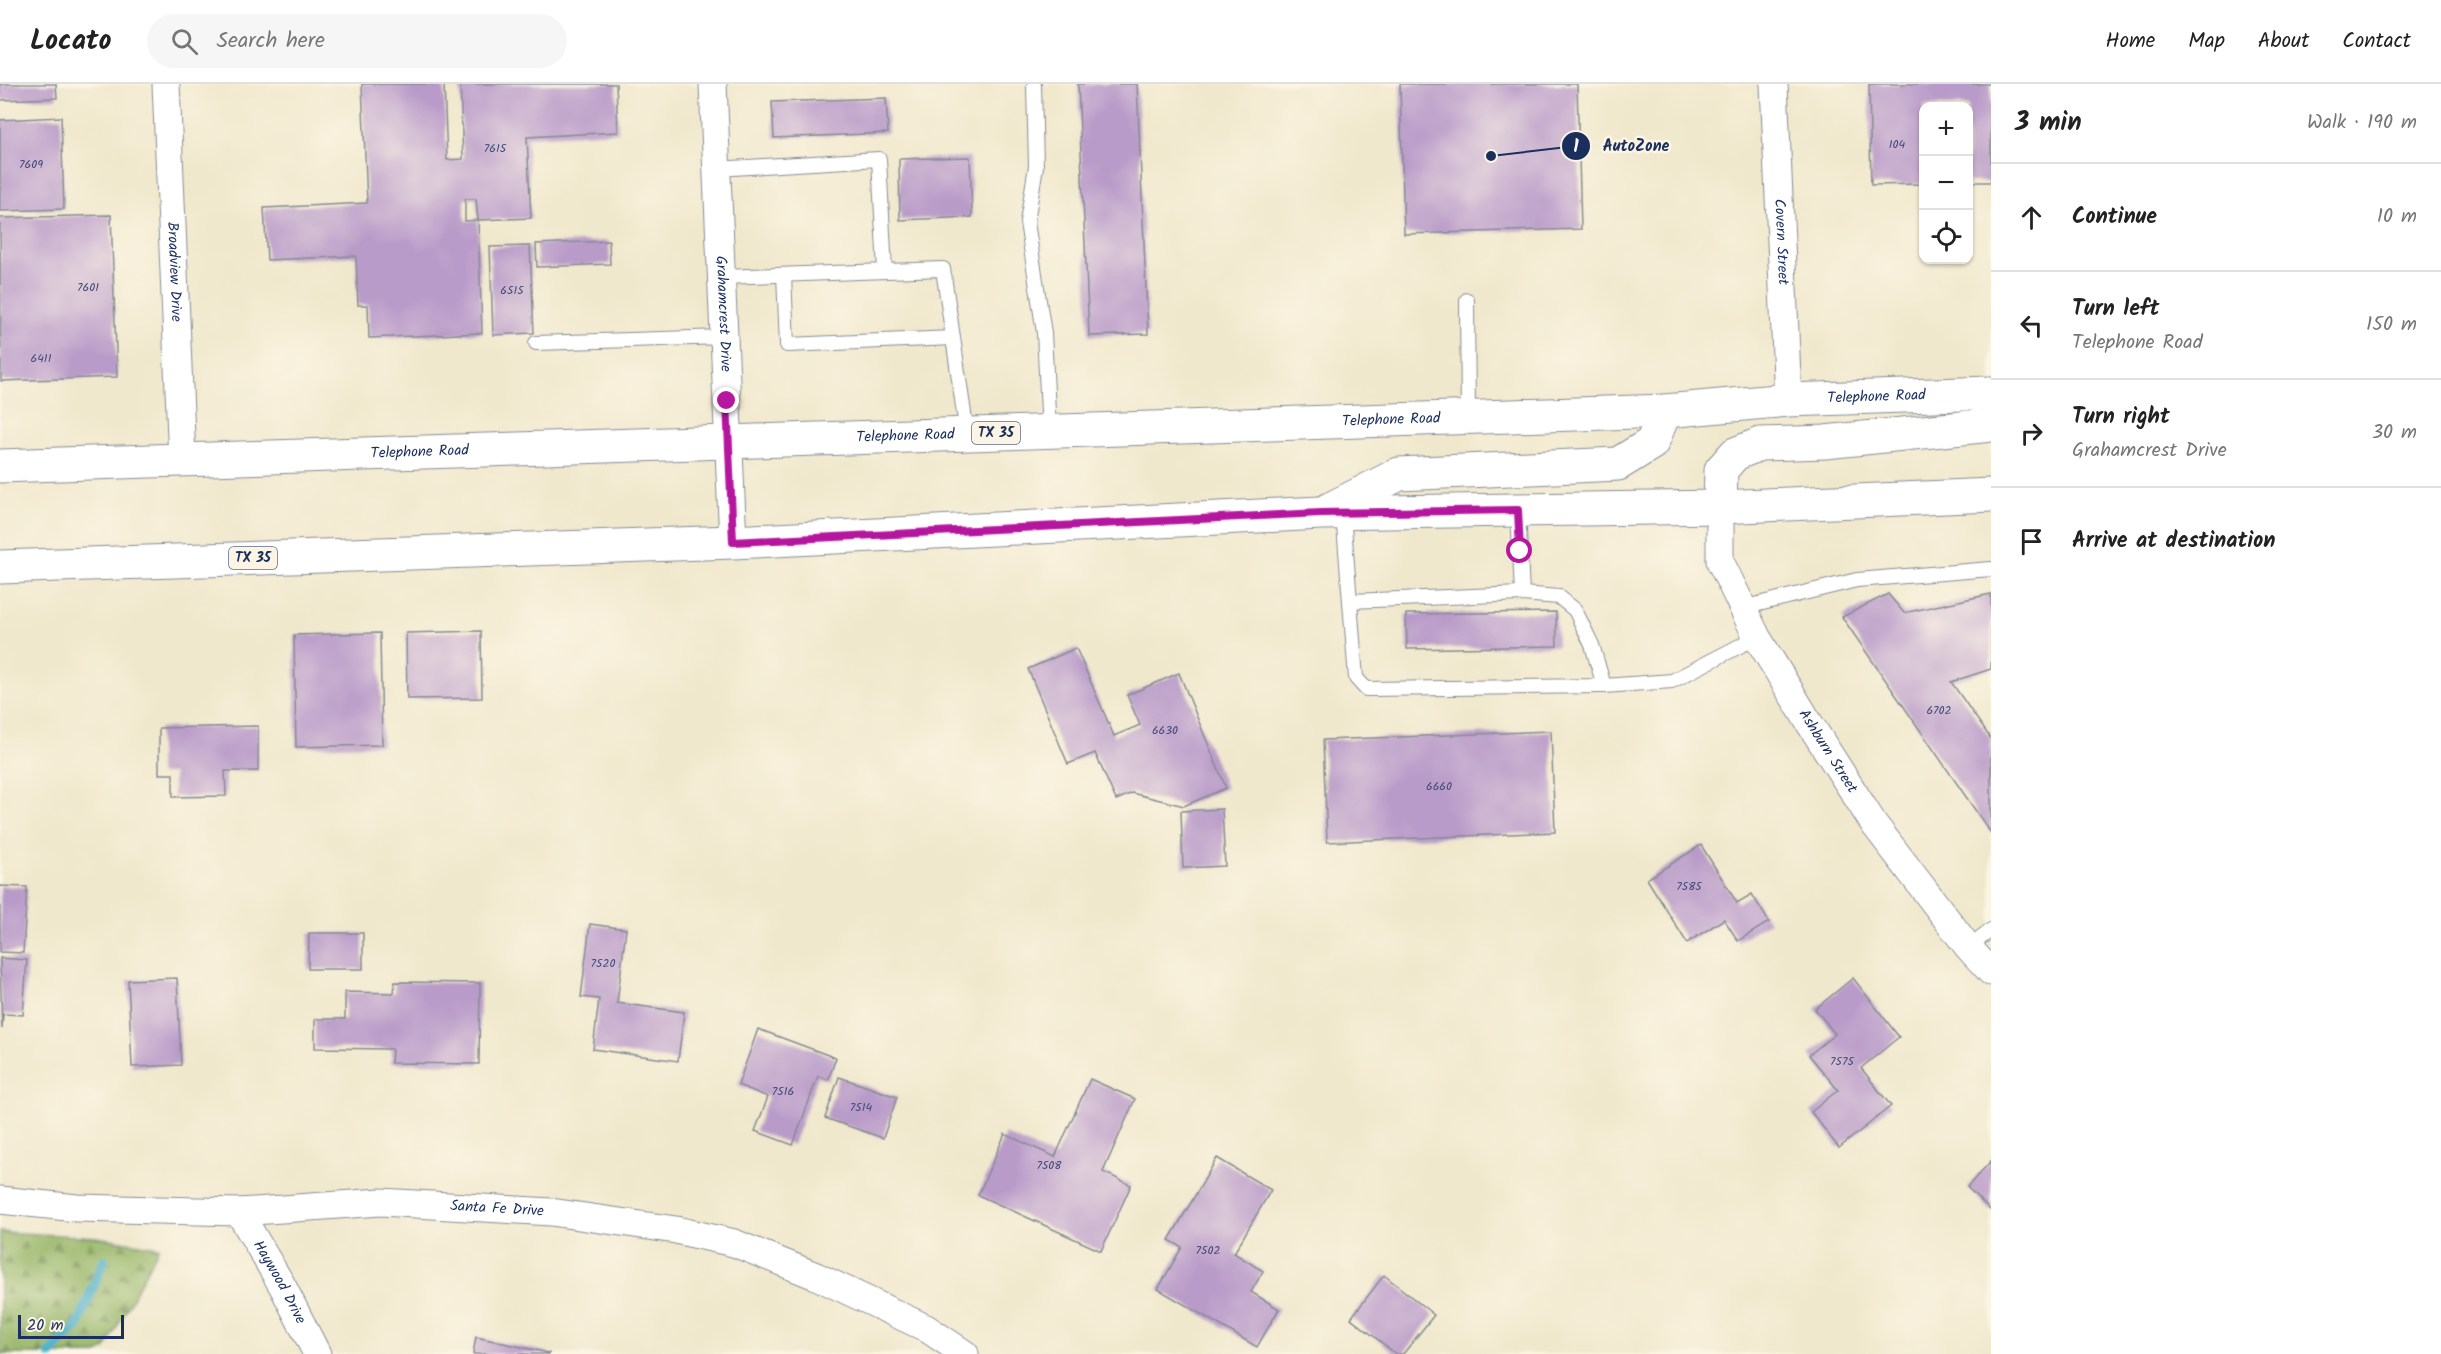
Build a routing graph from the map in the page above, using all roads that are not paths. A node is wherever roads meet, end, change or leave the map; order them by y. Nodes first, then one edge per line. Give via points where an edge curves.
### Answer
1 (166, 84) edge
2 (712, 84) edge
3 (1774, 84) edge
4 (1034, 85) edge
5 (716, 169) junction
6 (885, 271) junction
7 (784, 275) junction
8 (722, 277) junction
9 (1467, 300) dead end
10 (724, 338) junction
11 (953, 338) junction
12 (536, 343) dead end
13 (1991, 393) edge
14 (1788, 400) junction
15 (1665, 411) junction
16 (1468, 418) junction
17 (1991, 424) edge
18 (1049, 432) junction
19 (967, 434) junction
20 (729, 442) junction
21 (182, 460) junction
22 (0, 466) edge
23 (1991, 495) edge
24 (1720, 507) junction
25 (1518, 510) junction
26 (1332, 513) junction
27 (733, 542) junction
28 (0, 567) edge
29 (1991, 569) edge
30 (1521, 594) junction
31 (1350, 601) junction
32 (1742, 608) junction
33 (1757, 637) junction
34 (1604, 686) junction
35 (1991, 930) edge
36 (1968, 947) junction
37 (1991, 972) edge
38 (0, 1200) edge
39 (239, 1212) junction
40 (317, 1354) edge
41 (965, 1354) edge

1 - 21 street, Broadview Drive
2 - 5 street, Grahamcrest Drive
3 - 14 street, Covern Street
4 - 18 lane via 1036,166 1027,222 1044,333
5 - 6 lane via 879,159
5 - 8 street, Grahamcrest Drive
6 - 7 lane
6 - 11 lane via 943,269
7 - 8 lane
7 - 11 lane via 787,345
8 - 10 street, Grahamcrest Drive
9 - 16 lane
10 - 12 lane
10 - 20 street, Grahamcrest Drive
11 - 19 lane
13 - 14 main road, Telephone Road / TX 35
14 - 15 main road, Telephone Road / TX 35
15 - 16 main road, Telephone Road / TX 35
15 - 26 main road via 1652,443 1618,464 1399,474
16 - 18 main road, Telephone Road / TX 35
17 - 24 main road via 1825,442 1760,444 1735,454 1721,470
18 - 19 main road, Telephone Road / TX 35
19 - 20 main road, Telephone Road / TX 35
20 - 21 main road, Telephone Road / TX 35
20 - 27 street, Grahamcrest Drive
21 - 22 main road, Telephone Road / TX 35
23 - 24 main road, TX 35
24 - 25 main road, TX 35
24 - 32 street, Ashburn Street via 1720,561
25 - 26 main road, TX 35
25 - 30 lane
26 - 27 main road, TX 35
26 - 31 lane
27 - 28 main road, TX 35
29 - 32 lane via 1857,580
30 - 31 lane
30 - 34 lane via 1559,597 1575,610 1592,645
31 - 34 lane via 1356,678 1366,688
32 - 33 street, Ashburn Street
33 - 34 lane via 1672,681
33 - 36 street, Ashburn Street via 1874,824
35 - 36 lane
36 - 37 street, Ashburn Street
38 - 39 street, Santa Fe Drive via 77,1208
39 - 40 street, Haywood Drive
39 - 41 street, Santa Fe Drive via 381,1202 551,1212 676,1230 734,1243 816,1276 926,1328

